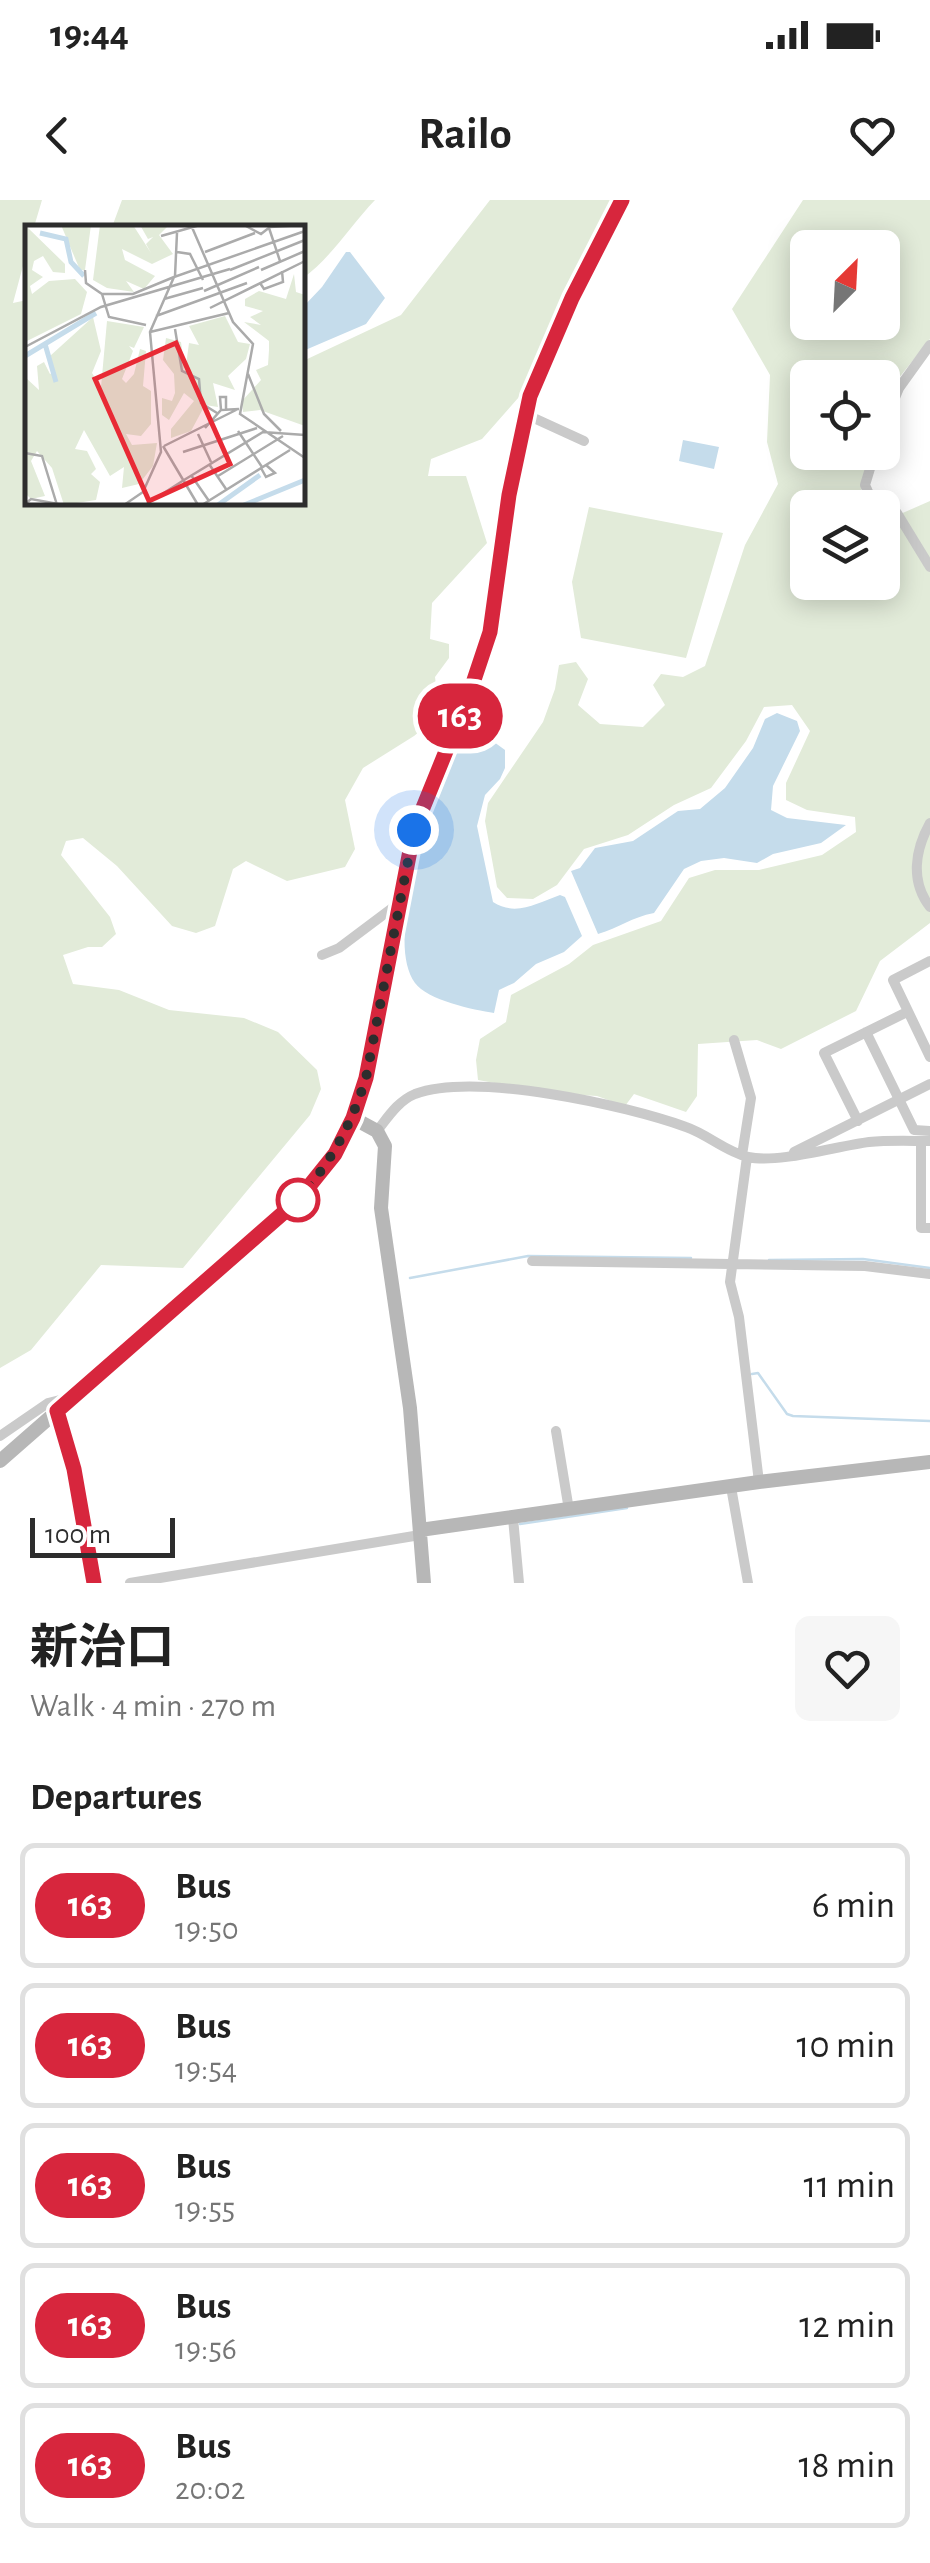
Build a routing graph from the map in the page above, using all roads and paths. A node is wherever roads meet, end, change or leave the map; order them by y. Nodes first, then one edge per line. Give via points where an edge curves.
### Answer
1 (622, 200) edge
2 (930, 345) edge
3 (900, 388) edge
4 (526, 414) junction
5 (584, 441) dead end
6 (870, 470) edge
7 (930, 567) edge
8 (930, 822) edge
9 (401, 902) junction
10 (930, 906) edge
11 (322, 955) dead end
12 (930, 961) edge
13 (907, 1012) junction
14 (866, 1032) junction
15 (734, 1040) dead end
16 (930, 1057) edge
17 (930, 1084) edge
18 (898, 1100) junction
19 (353, 1118) junction
20 (858, 1121) junction
21 (930, 1130) edge
22 (377, 1131) junction
23 (926, 1141) edge
24 (789, 1154) junction
25 (745, 1156) junction
26 (930, 1228) edge
27 (532, 1262) dead end
28 (731, 1266) junction
29 (930, 1274) edge
30 (72, 1396) junction
31 (57, 1411) junction
32 (556, 1431) dead end
33 (0, 1436) edge
34 (0, 1461) edge
35 (930, 1462) edge
36 (758, 1482) junction
37 (730, 1487) junction
38 (569, 1510) junction
39 (513, 1518) junction
40 (420, 1533) junction
41 (94, 1583) edge
42 (130, 1583) edge
43 (424, 1583) edge
44 (519, 1583) edge
45 (748, 1583) edge

1 - 4 street via 572,298
2 - 3 street
4 - 5 street
4 - 9 street via 490,632 424,799
6 - 7 street via 870,496 897,513
8 - 10 street via 919,842 916,871 919,892
9 - 11 street
9 - 19 street
12 - 13 street via 892,980
13 - 14 street
13 - 16 street
14 - 18 street
14 - 20 street via 824,1052
15 - 25 street via 751,1098
17 - 18 street
18 - 20 street
18 - 21 street via 914,1130
19 - 22 street
19 - 30 street via 335,1154 298,1200
20 - 24 street
22 - 25 street via 401,1101 417,1093 482,1088 638,1113 703,1133
22 - 40 street via 385,1146 381,1208
23 - 24 street
23 - 26 street via 921,1228
24 - 25 street
25 - 28 street
27 - 28 street
28 - 29 street via 865,1266
28 - 36 street
30 - 31 street
30 - 33 street via 48,1403
31 - 34 street
31 - 41 street
32 - 38 street
35 - 36 street
36 - 37 street
37 - 38 street
37 - 45 street
38 - 39 street
39 - 40 street
39 - 44 street
40 - 42 street
40 - 43 street

